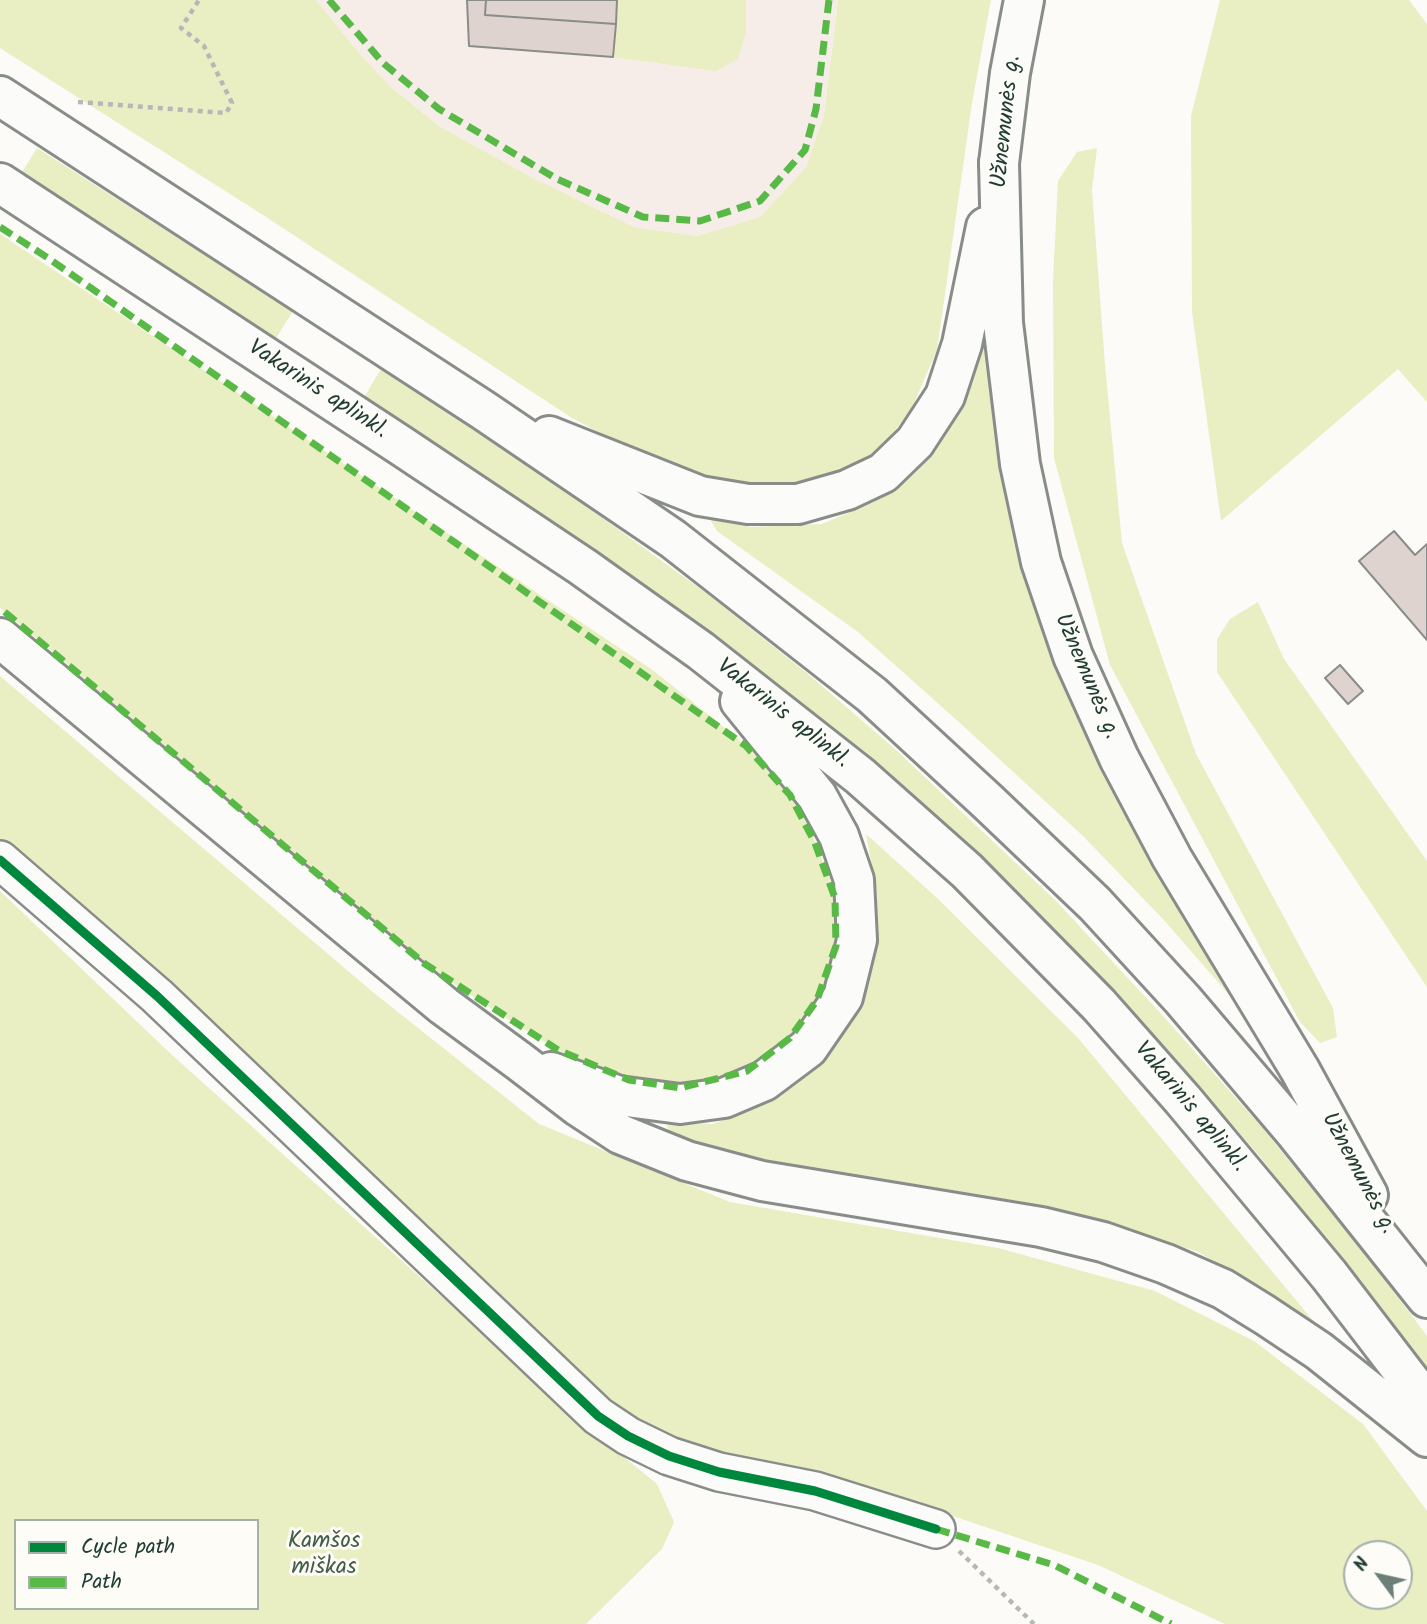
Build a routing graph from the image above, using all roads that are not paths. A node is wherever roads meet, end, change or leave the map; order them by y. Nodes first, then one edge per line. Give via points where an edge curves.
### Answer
1 (1024, 0) edge
2 (0, 96) edge
3 (999, 163) junction
4 (5, 187) edge
5 (483, 410) junction
6 (0, 638) edge
7 (701, 651) junction
8 (0, 860) edge
9 (519, 1061) junction
10 (1421, 1291) edge
11 (1427, 1403) edge
12 (1427, 1437) edge
13 (936, 1529) road end

1 - 3 main road, Užnemunės g.
2 - 5 main road via 59,115
3 - 5 main road via 962,344 945,396 915,442 883,472 847,490 798,505 748,505 700,496
3 - 10 main road, Užnemunės g. via 1003,323 1020,464 1041,562 1073,656 1119,758 1172,858 1300,1070
4 - 7 main road, Vakarinis aplinkl. via 423,460
5 - 10 main road via 673,539 872,695 998,811 1095,904 1183,1000
6 - 9 main road via 444,1006
7 - 9 main road via 817,796 839,836 853,880 857,940 843,997 808,1048 764,1081 724,1098 680,1104 619,1096
7 - 11 main road, Vakarinis aplinkl. via 860,776 967,872 1099,1005 1329,1275
8 - 13 street via 157,996 598,1416 669,1456 719,1472 815,1491
9 - 12 main road via 620,1134 687,1161 762,1181 1041,1227 1103,1242 1166,1265 1223,1289 1265,1315 1319,1351

